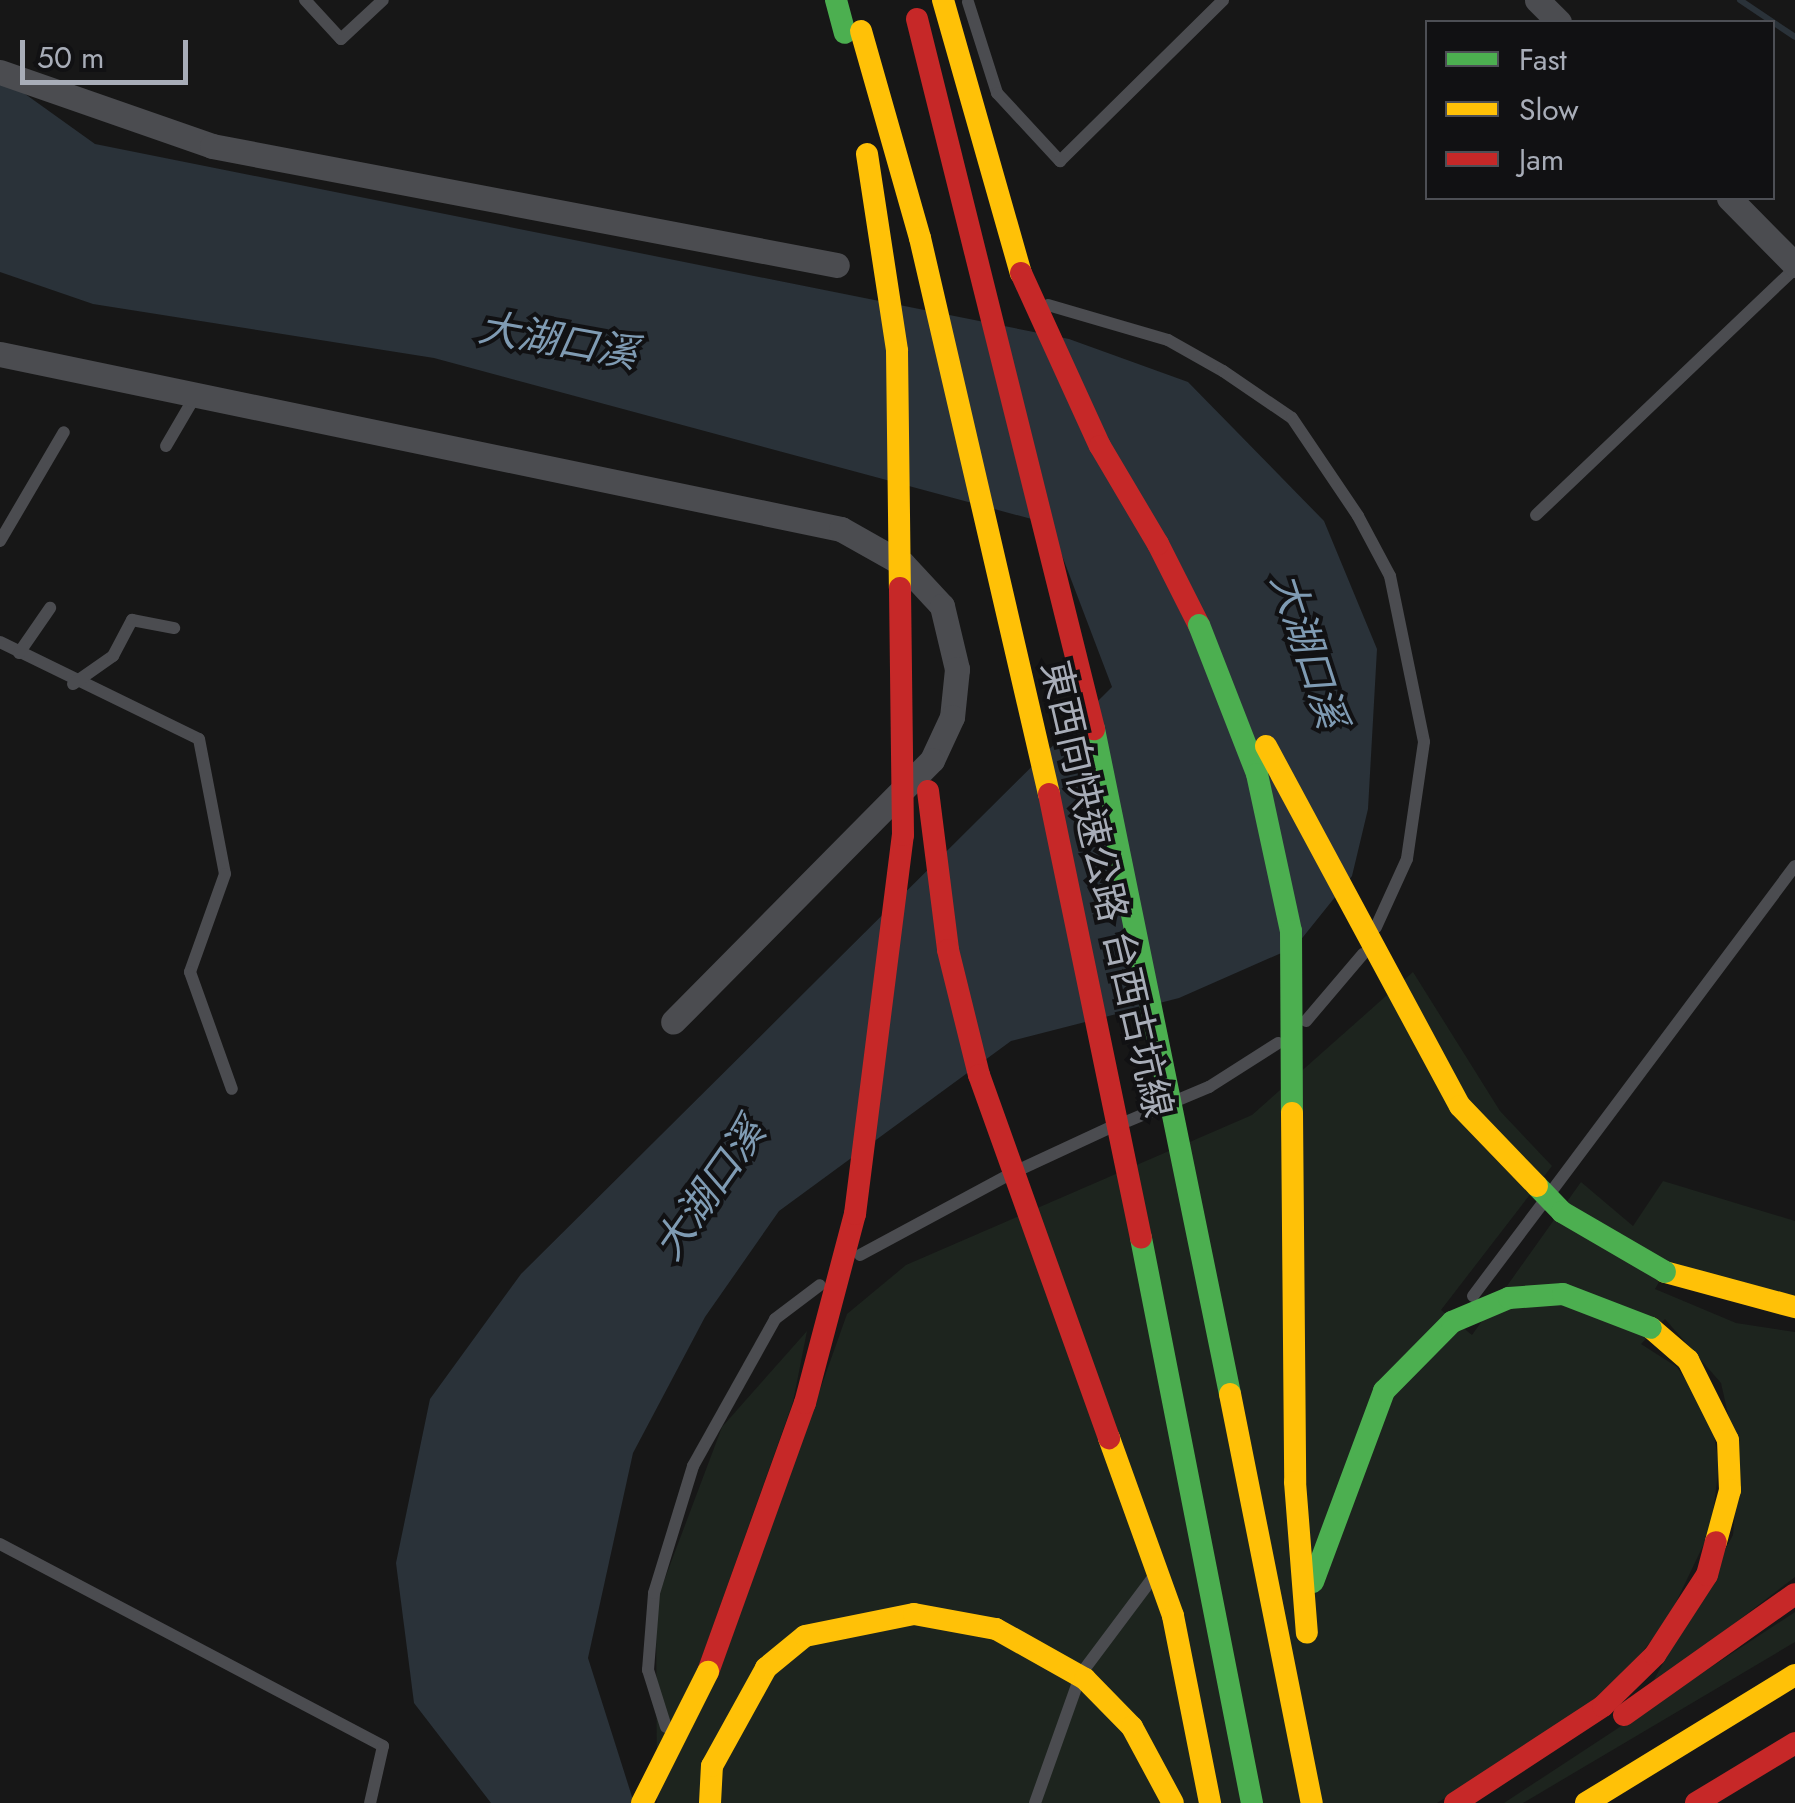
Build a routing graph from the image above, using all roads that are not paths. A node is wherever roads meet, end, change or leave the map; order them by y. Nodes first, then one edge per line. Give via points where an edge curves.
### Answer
1 (305, 0) edge
2 (384, 0) edge
3 (836, 0) edge
4 (853, 0) edge
5 (943, 0) edge
6 (967, 0) edge
7 (1223, 0) edge
8 (1537, 0) edge
9 (915, 10) edge
10 (1557, 20) edge
11 (853, 32) junction
12 (0, 72) edge
13 (1731, 200) edge
14 (837, 265) joint
15 (1795, 267) edge
16 (954, 288) dead end
17 (973, 291) dead end
18 (0, 354) edge
19 (194, 398) junction
20 (64, 432) dead end
21 (166, 446) dead end
22 (1536, 515) dead end
23 (0, 541) edge
24 (904, 558) junction
25 (50, 608) dead end
26 (1199, 624) junction
27 (174, 628) dead end
28 (0, 642) edge
29 (19, 653) junction
30 (73, 684) junction
31 (1795, 866) edge
32 (673, 1022) dead end
33 (232, 1089) dead end
34 (1795, 1306) edge
35 (1332, 1473) dead end
36 (1320, 1485) dead end
37 (1245, 1537) dead end
38 (0, 1544) edge
39 (1226, 1544) dead end
40 (1190, 1558) dead end
41 (1175, 1566) dead end
42 (1795, 1594) edge
43 (1304, 1619) junction
44 (1312, 1656) dead end
45 (1795, 1676) edge
46 (1795, 1743) edge
47 (682, 1768) dead end
48 (696, 1780) dead end
49 (370, 1803) edge
50 (642, 1803) edge
51 (710, 1803) edge
52 (722, 1803) edge
53 (1036, 1803) edge
54 (1173, 1803) edge
55 (1210, 1803) edge
56 (1252, 1803) edge
57 (1312, 1803) edge
58 (1455, 1803) edge
59 (1475, 1803) edge
60 (1586, 1803) edge
61 (1696, 1803) edge

1 - 2 lane via 341,39
3 - 11 highway
4 - 11 highway, 東西向快速公路 台西古坑線
5 - 26 highway, bridge via 1022,273 1100,446
6 - 7 lane via 996,93 1060,161
8 - 10 street
9 - 57 highway, 東西向快速公路 台西古坑線, bridge via 1008,356 1119,837
11 - 24 highway, bridge via 888,266
11 - 56 highway, 東西向快速公路 台西古坑線, bridge via 920,238 1085,950
12 - 14 street via 212,146
13 - 15 street
14 - 16 lane
15 - 22 lane
17 - 47 lane via 1168,340 1292,418 1358,516 1394,592 1424,742 1406,859 1354,974 1268,1051 896,1234 775,1319 693,1466 654,1594 648,1670
18 - 19 street
19 - 21 lane
19 - 32 street via 841,529 903,564 942,606 958,669 952,718 932,760
20 - 23 lane
24 - 50 highway, bridge via 903,835 890,983 855,1214 805,1403 708,1672
24 - 55 highway, bridge via 948,950 980,1075 1174,1616
25 - 29 lane
26 - 34 highway, bridge via 1460,1106 1562,1212 1665,1272
26 - 43 highway, bridge via 1257,774 1292,931 1298,1020 1290,1223
27 - 30 lane via 132,620 113,656
28 - 29 lane
29 - 30 lane
30 - 33 lane via 198,739 225,874 190,972
31 - 35 lane
36 - 37 lane via 1282,1522
38 - 49 lane via 383,1746
39 - 40 lane
41 - 53 lane via 1145,1583 1107,1627 1068,1703
42 - 59 highway via 1630,1711
43 - 44 highway, bridge
43 - 58 highway, bridge via 1360,1437 1403,1364 1452,1322 1510,1298 1563,1294 1651,1328 1688,1360 1728,1440 1730,1490 1707,1575 1655,1655 1603,1706
45 - 60 highway
46 - 61 highway
48 - 52 lane
51 - 54 highway, bridge via 712,1766 766,1668 804,1636 914,1614 996,1629 1085,1679 1132,1727

